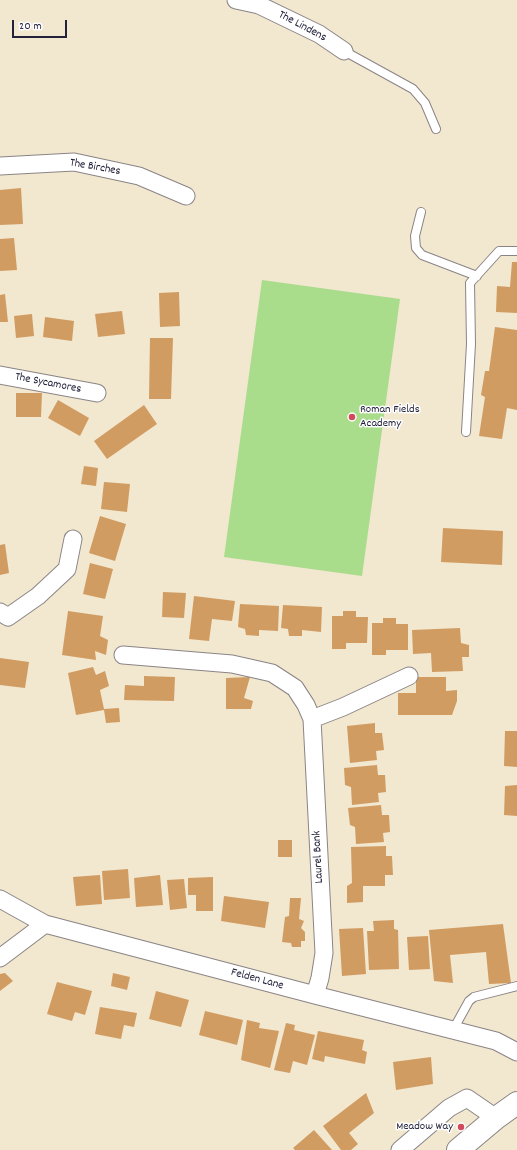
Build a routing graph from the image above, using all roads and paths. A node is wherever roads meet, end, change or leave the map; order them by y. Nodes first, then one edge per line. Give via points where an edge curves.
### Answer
1 (236, 0) edge
2 (344, 51) joint
3 (436, 129) dead end
4 (0, 166) edge
5 (186, 196) dead end
6 (421, 212) dead end
7 (517, 251) edge
8 (477, 276) junction
9 (0, 375) edge
10 (97, 393) dead end
11 (466, 432) dead end
12 (73, 539) dead end
13 (0, 612) edge
14 (123, 655) dead end
15 (409, 676) dead end
16 (312, 719) junction
17 (0, 899) edge
18 (45, 924) junction
19 (0, 958) edge
20 (517, 986) edge
21 (315, 995) junction
22 (453, 1030) junction
23 (517, 1052) edge
24 (517, 1103) edge
25 (496, 1118) junction
26 (400, 1150) edge
27 (458, 1150) edge

1 - 2 street, The Lindens via 259,5 319,34
2 - 3 lane via 413,89 425,103
4 - 5 street, The Birches via 74,162 139,176
6 - 8 lane via 415,236 416,248 422,255
7 - 8 lane via 499,251
8 - 11 lane via 470,283 471,344
9 - 10 street, The Sycamores
12 - 13 street via 67,569 38,596 8,617
14 - 16 street, Laurel Bank via 232,664 272,673 295,688
15 - 16 street
16 - 21 street, Laurel Bank via 324,953
17 - 18 street, Felden Lane
18 - 19 street
18 - 21 street, Felden Lane
20 - 22 lane via 474,997 469,1001
21 - 22 street, Felden Lane
22 - 23 street, Felden Lane via 496,1041
24 - 25 main road
25 - 26 street via 467,1098 449,1108
25 - 27 main road

